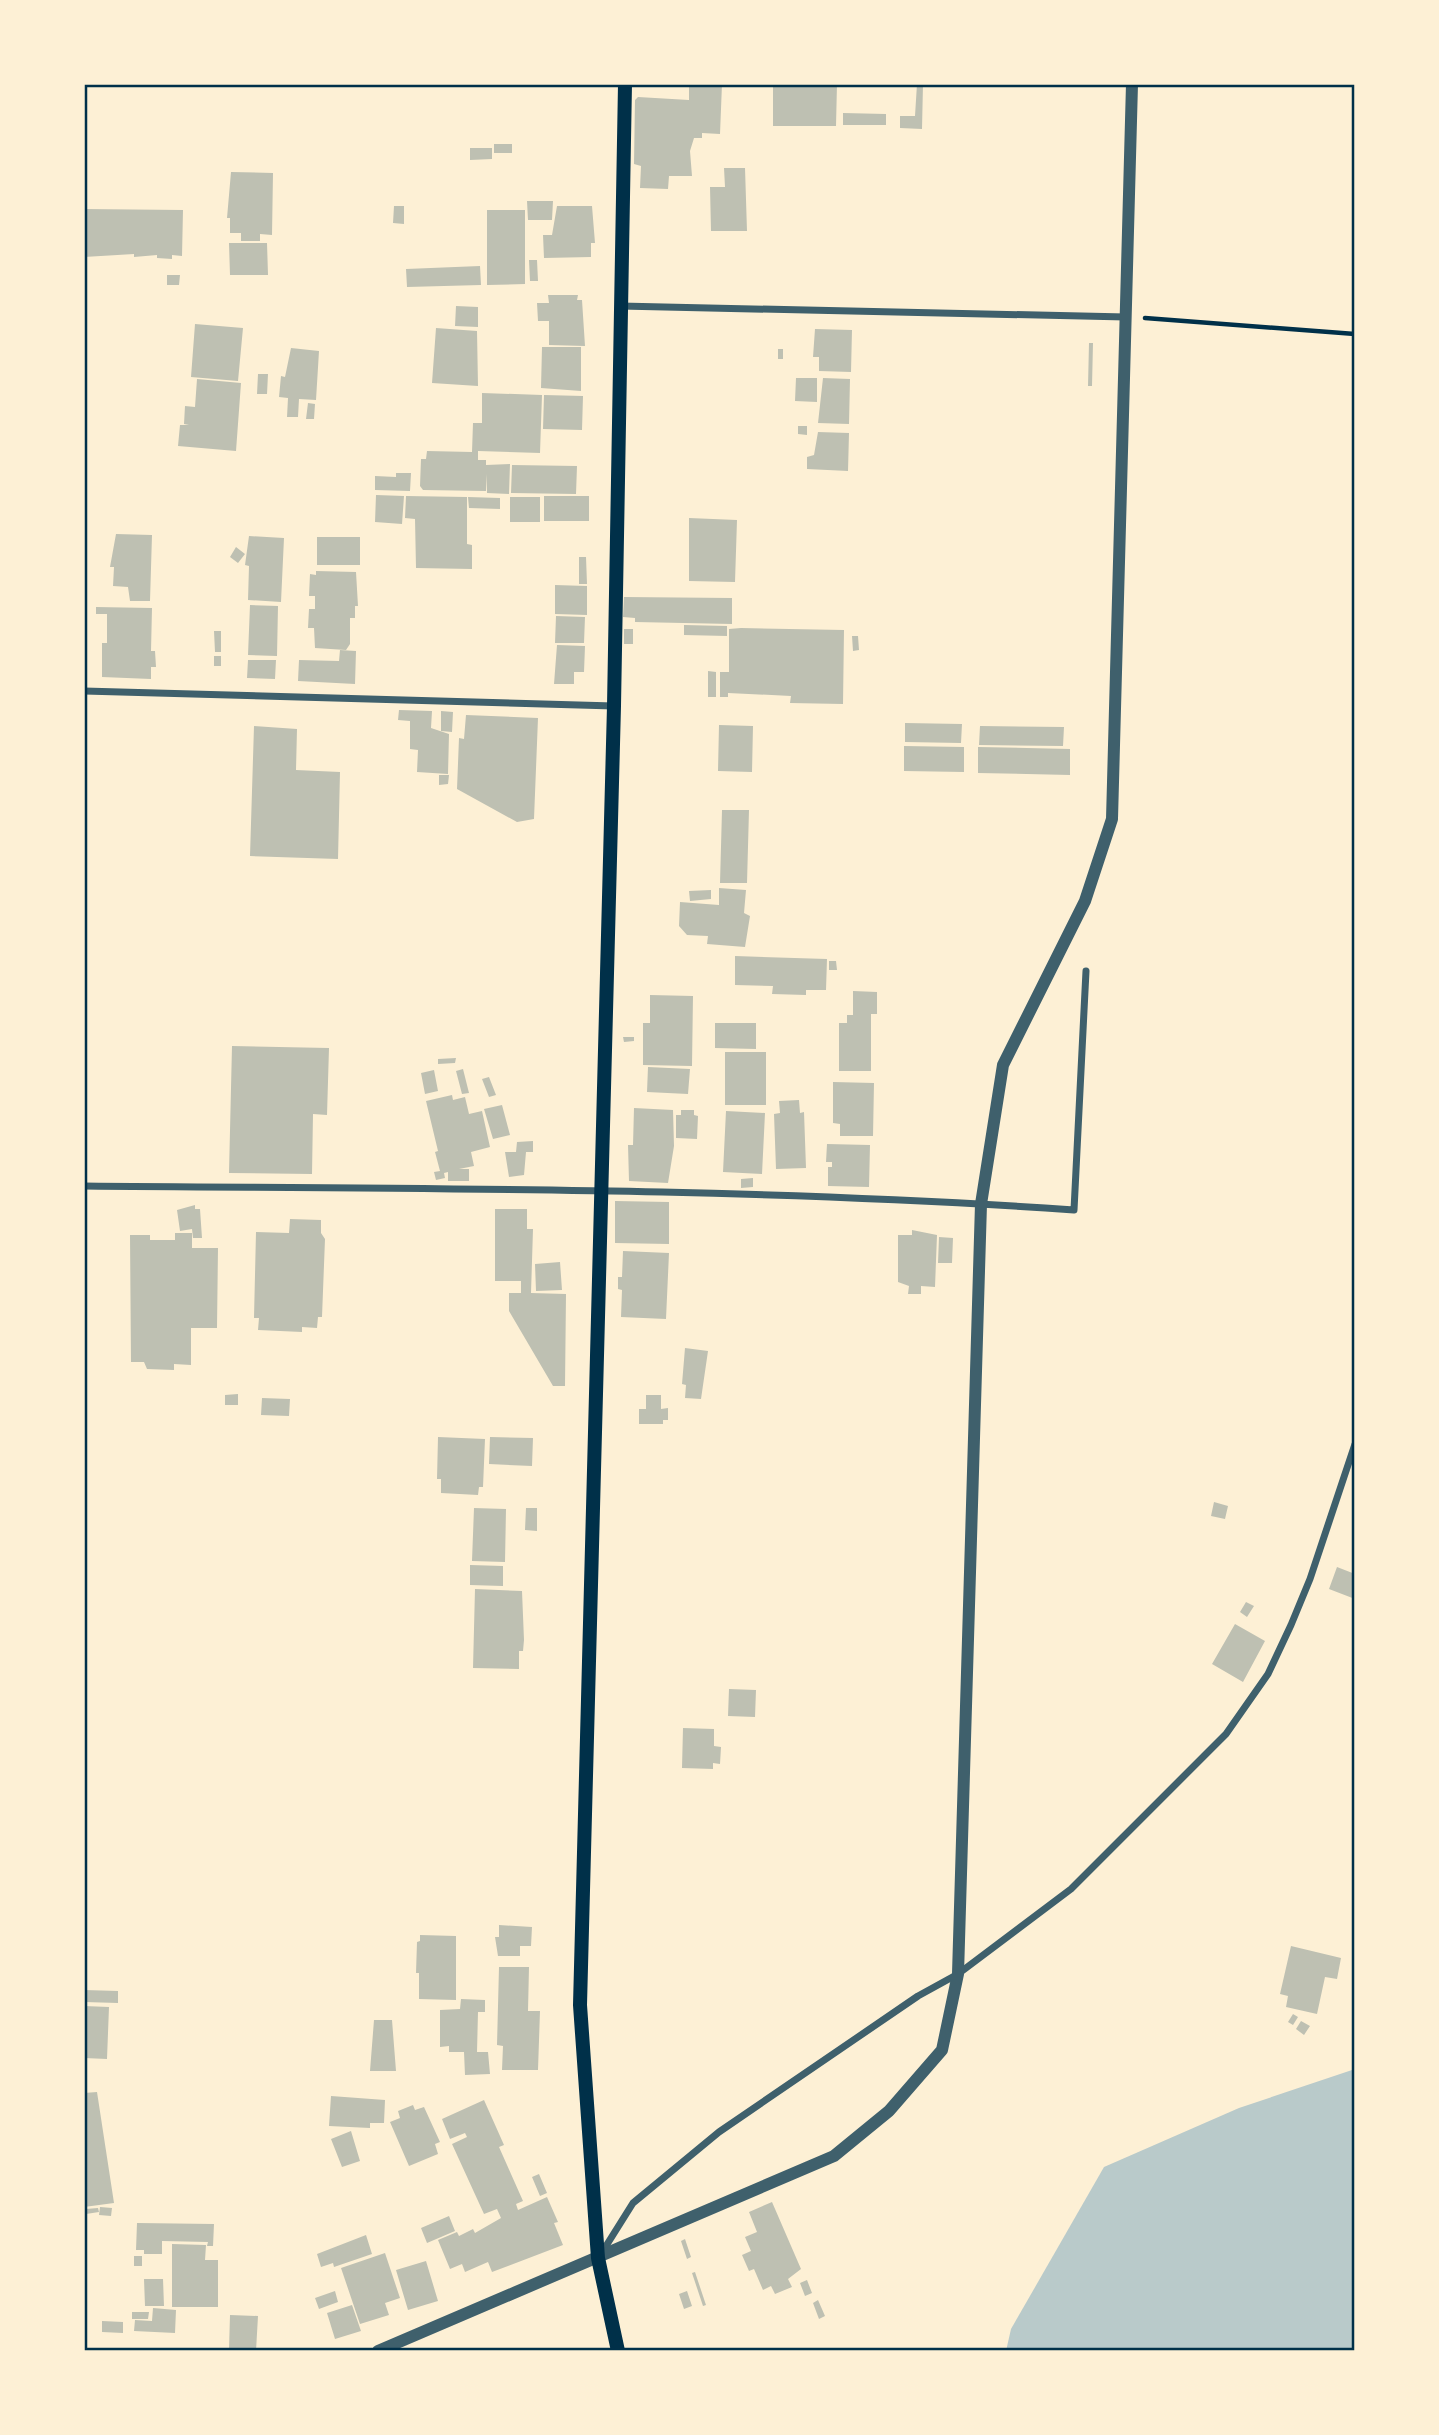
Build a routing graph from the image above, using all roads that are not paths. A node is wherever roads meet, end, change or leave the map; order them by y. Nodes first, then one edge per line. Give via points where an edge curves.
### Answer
1 (625, 84) edge
2 (1132, 84) edge
3 (620, 306) junction
4 (1127, 317) junction
5 (84, 691) edge
6 (614, 706) junction
7 (1086, 971) dead end
8 (84, 1186) edge
9 (600, 1191) junction
10 (981, 1203) junction
11 (1355, 1444) edge
12 (958, 1974) junction
13 (598, 2258) junction
14 (396, 2347) edge
15 (378, 2351) edge
16 (618, 2351) edge

1 - 3 main road
2 - 4 street
3 - 4 street
3 - 6 main road
4 - 10 street via 1112,819 1085,901 1003,1065
5 - 6 street
6 - 9 main road
7 - 10 street via 1074,1210
8 - 9 street
9 - 10 street
9 - 13 main road via 580,2006
10 - 12 street
11 - 12 street via 1291,1625 1268,1674 1226,1734 1071,1889
12 - 13 street via 918,1996 719,2132 633,2203
12 - 13 street via 942,2050 889,2111 834,2156
13 - 14 street
13 - 16 main road
14 - 15 street

